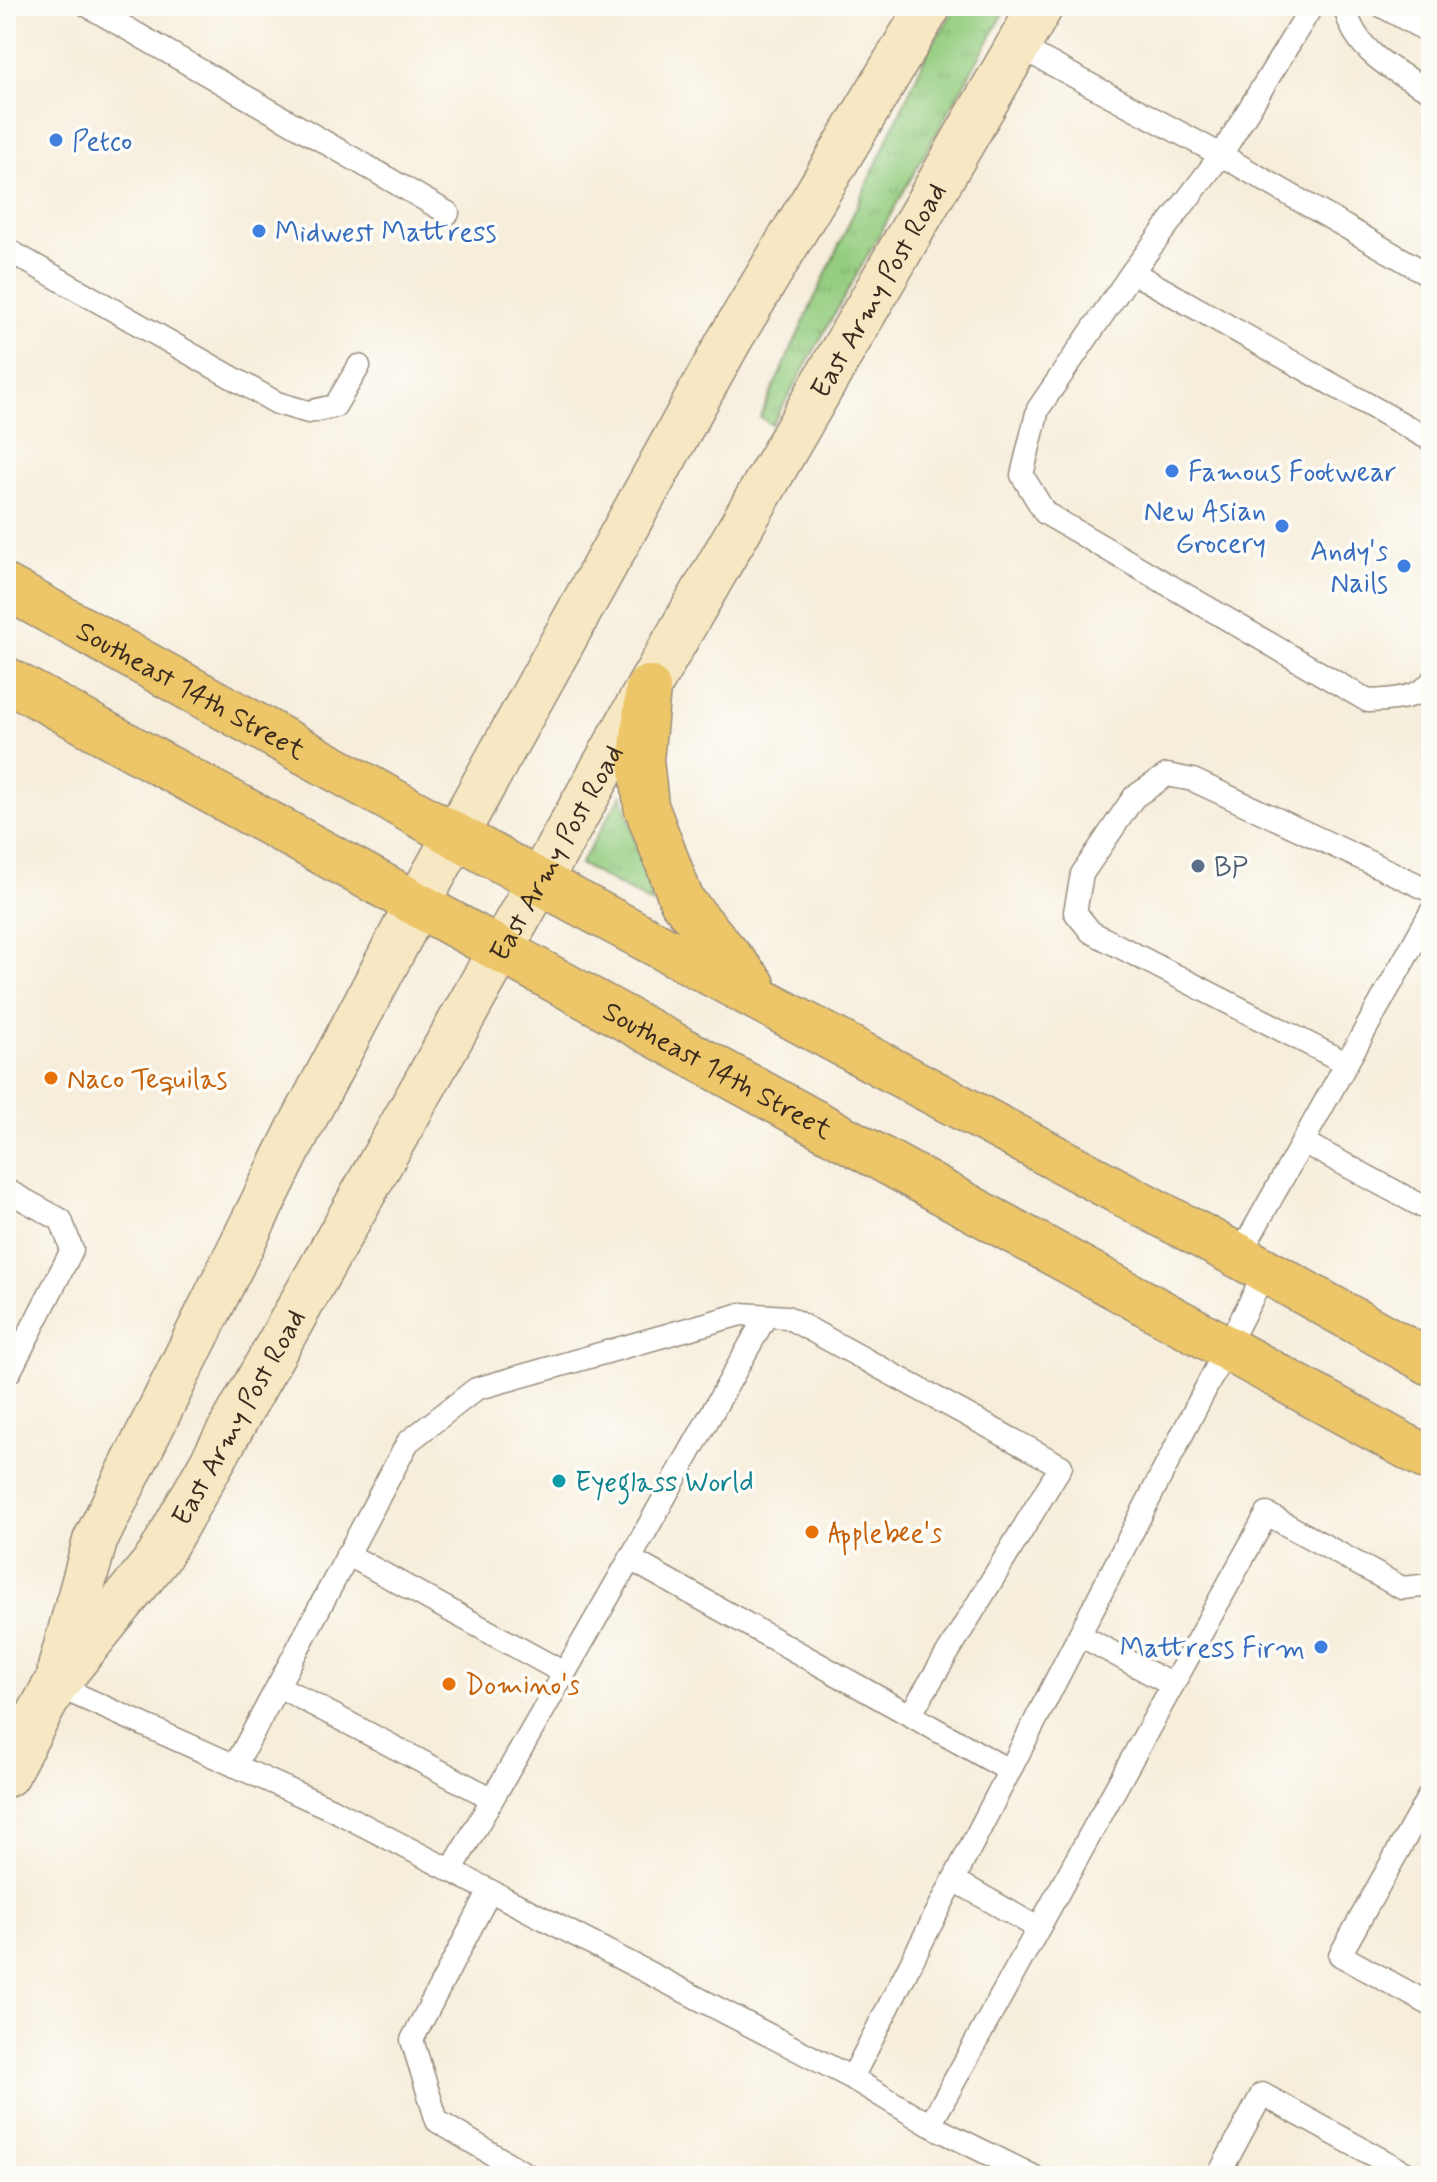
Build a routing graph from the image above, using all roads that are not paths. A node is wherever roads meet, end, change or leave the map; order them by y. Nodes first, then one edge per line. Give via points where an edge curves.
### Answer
1 (88, 6) edge
2 (929, 6) edge
3 (1041, 6) edge
4 (1312, 6) edge
5 (1345, 6) edge
6 (1382, 6) edge
7 (1431, 33) edge
8 (1018, 46) junction
9 (1431, 91) edge
10 (1221, 155) junction
11 (448, 213) dead end
12 (6, 249) edge
13 (1132, 272) junction
14 (1431, 276) edge
15 (359, 366) dead end
16 (1431, 440) edge
17 (6, 587) edge
18 (6, 679) edge
19 (1431, 682) edge
20 (648, 688) junction
21 (457, 836) junction
22 (538, 881) junction
23 (1431, 891) edge
24 (417, 905) junction
25 (1431, 912) edge
26 (501, 951) junction
27 (770, 1005) junction
28 (1346, 1063) junction
29 (1303, 1142) junction
30 (6, 1190) edge
31 (1431, 1211) edge
32 (1253, 1263) junction
33 (766, 1316) junction
34 (1228, 1349) junction
35 (1431, 1363) edge
36 (7, 1372) edge
37 (1431, 1460) edge
38 (347, 1554) junction
39 (630, 1559) junction
40 (1431, 1585) edge
41 (1080, 1635) junction
42 (564, 1673) junction
43 (55, 1685) junction
44 (1172, 1685) junction
45 (278, 1686) junction
46 (910, 1715) junction
47 (9, 1762) edge
48 (235, 1766) junction
49 (1010, 1771) junction
50 (1431, 1792) edge
51 (491, 1798) junction
52 (451, 1871) junction
53 (954, 1880) junction
54 (490, 1891) junction
55 (1038, 1928) junction
56 (1431, 2005) edge
57 (852, 2078) junction
58 (930, 2125) junction
59 (529, 2176) edge
60 (1033, 2176) edge
61 (1218, 2176) edge
62 (1411, 2176) edge

1 - 11 lane
2 - 21 main road, East Army Post Road via 729,341
3 - 8 main road, East Army Post Road
4 - 10 lane
5 - 9 lane via 1366,51
6 - 7 lane
8 - 10 lane
8 - 20 main road, East Army Post Road
10 - 13 lane
10 - 14 lane
12 - 15 lane via 287,406 308,412 335,406
13 - 16 lane
13 - 19 lane via 1038,409 1022,475 1045,513 1368,701 1395,700
17 - 21 main road, Southeast 14th Street
18 - 24 main road, Southeast 14th Street
20 - 22 main road, East Army Post Road
20 - 27 main road via 641,760 646,806 682,901
21 - 22 main road, Southeast 14th Street
21 - 24 main road, East Army Post Road
22 - 26 main road, East Army Post Road
22 - 27 main road, Southeast 14th Street
23 - 28 lane via 1193,780 1167,775 1134,797 1082,874 1075,912 1091,932
24 - 26 main road, Southeast 14th Street
24 - 43 main road, East Army Post Road via 298,1131 95,1541
25 - 28 lane
26 - 34 main road, Southeast 14th Street
26 - 43 main road, East Army Post Road via 158,1558
27 - 32 main road, Southeast 14th Street
28 - 29 lane
29 - 31 lane
29 - 32 lane
30 - 36 lane via 61,1220 72,1250
32 - 34 lane
32 - 35 main road, Southeast 14th Street
33 - 38 lane via 741,1314 476,1389 408,1442
33 - 39 lane
33 - 46 lane via 787,1317 1061,1466
34 - 37 main road, Southeast 14th Street
34 - 41 lane
38 - 42 lane
38 - 45 lane
39 - 42 lane
39 - 46 lane
40 - 44 lane via 1402,1588 1267,1514
41 - 44 lane
41 - 49 lane
42 - 51 lane
43 - 47 main road, East Army Post Road
43 - 48 lane
44 - 55 lane
45 - 48 lane
45 - 51 lane
46 - 49 lane
48 - 52 lane
49 - 53 lane
50 - 56 lane via 1340,1955
51 - 52 lane
52 - 54 lane
53 - 55 lane
53 - 57 lane
54 - 57 lane
54 - 59 lane via 412,2040 437,2121
55 - 58 lane
57 - 58 lane
58 - 60 lane
61 - 62 lane via 1262,2094

